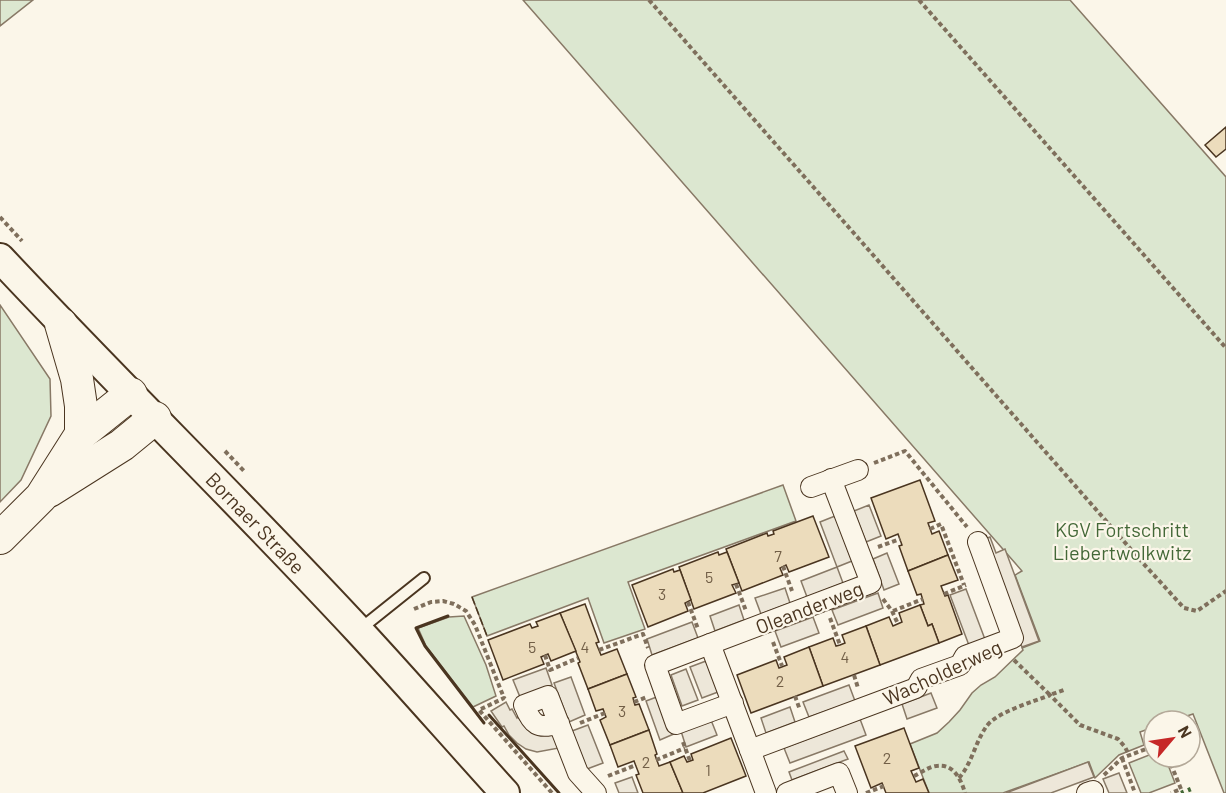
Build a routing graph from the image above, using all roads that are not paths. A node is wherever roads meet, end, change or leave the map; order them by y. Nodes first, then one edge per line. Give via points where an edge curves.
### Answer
1 (0, 258) edge
2 (61, 324) junction
3 (131, 394) junction
4 (155, 418) junction
5 (81, 434) junction
6 (858, 470) road end
7 (831, 479) junction
8 (811, 486) dead end
9 (41, 497) junction
10 (0, 538) edge
11 (978, 542) road end
12 (424, 578) dead end
13 (358, 630) junction
14 (707, 645) junction
15 (733, 704) junction
16 (524, 705) road end
17 (750, 750) junction
18 (592, 788) edge
19 (505, 793) edge
20 (766, 793) edge
21 (787, 793) edge
22 (847, 793) edge

1 - 2 main road, Bornaer Straße
2 - 3 main road, Bornaer Straße
2 - 5 main road via 77,379
3 - 4 main road, Bornaer Straße
3 - 5 main road
4 - 9 main road via 122,445
4 - 13 main road, Bornaer Straße
5 - 9 main road
6 - 7 street
7 - 8 street
7 - 14 street, Oleanderweg via 871,583
9 - 10 main road
11 - 17 street, Wacholderweg via 1013,638 965,656 960,665 921,679 916,688
12 - 13 lane
13 - 19 main road, Bornaer Straße
14 - 15 street
14 - 15 street, Oleanderweg via 655,665 676,724
15 - 17 street
16 - 18 street via 548,696 578,773
17 - 20 street
21 - 22 street via 839,773

